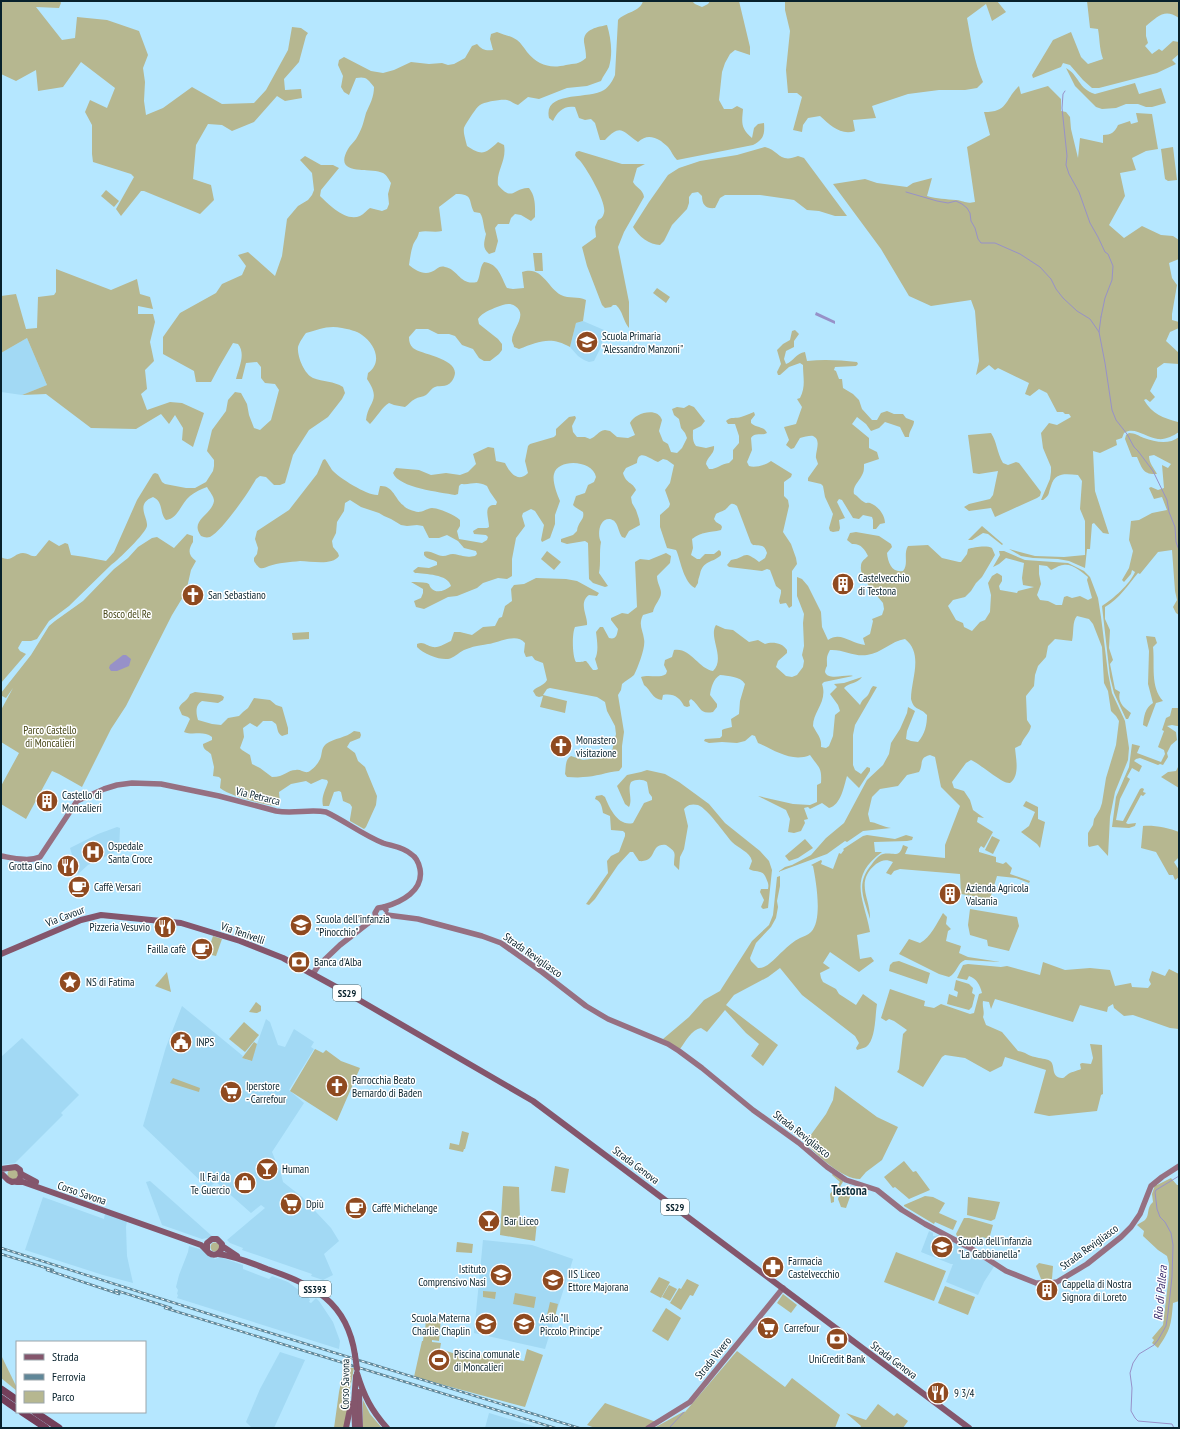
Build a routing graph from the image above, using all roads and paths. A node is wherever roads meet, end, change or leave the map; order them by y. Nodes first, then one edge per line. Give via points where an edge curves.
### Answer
1 (1, 856) edge
2 (394, 904) junction
3 (384, 907) junction
4 (387, 914) junction
5 (376, 916) junction
6 (165, 921) joint
7 (1, 954) edge
8 (312, 973) junction
9 (1179, 1166) edge
10 (9, 1168) junction
11 (1, 1169) edge
12 (1, 1173) edge
13 (22, 1174) junction
14 (6, 1178) junction
15 (17, 1182) junction
16 (210, 1240) junction
17 (222, 1246) junction
18 (207, 1250) junction
19 (218, 1254) junction
20 (242, 1259) junction
21 (783, 1288) junction
22 (357, 1381) junction
23 (1, 1389) edge
24 (1, 1398) edge
25 (16, 1399) edge
26 (16, 1408) edge
27 (24, 1413) edge
28 (36, 1413) edge
29 (46, 1428) edge
30 (59, 1428) edge
31 (346, 1428) edge
32 (355, 1428) edge
33 (360, 1428) edge
34 (387, 1428) edge
35 (648, 1428) edge
36 (968, 1428) edge

1 - 2 street, Via Petrarca via 25,859 40,857 77,801 117,785 162,784 286,813 326,812 382,843 411,853 420,867 419,884 407,898
2 - 3 street, Via Petrarca
2 - 4 street, Via Petrarca
3 - 4 street
3 - 5 street via 376,909
4 - 5 street via 383,919
4 - 9 street, Strada Revigliasco via 418,919 501,943 586,1006 608,1019 679,1051 846,1180 877,1190 925,1224 1006,1271 1036,1283 1057,1282 1087,1264 1121,1237 1140,1214 1151,1186
5 - 8 street via 344,941
6 - 7 main road, Via Cavour via 105,915 91,917
6 - 8 main road, Via Tenivelli via 181,923 240,942 283,958
8 - 21 main road, Strada Genova / SS29 via 533,1100
10 - 11 main road
10 - 13 main road via 16,1167
10 - 14 main road
12 - 14 main road
13 - 15 main road
13 - 16 main road, Corso Savona via 37,1183 188,1237 200,1241
14 - 15 main road via 10,1182
15 - 18 main road, Corso Savona via 201,1245
16 - 17 main road via 217,1239
16 - 18 main road via 206,1245
17 - 19 main road
17 - 20 main road, Corso Savona / SS393
18 - 19 main road
19 - 20 main road, Corso Savona / SS393
20 - 22 main road, Corso Savona / SS393, bridge via 302,1282 325,1297 348,1328 354,1345
21 - 35 street, Strada Vivero via 690,1402
21 - 36 main road, Strada Genova / SS29
22 - 31 main road via 352,1390
22 - 32 main road, Corso Savona / SS393 via 354,1403
22 - 33 main road, Corso Savona / SS393
22 - 34 main road via 376,1416
23 - 25 highway
24 - 26 highway
27 - 29 highway
28 - 30 highway

